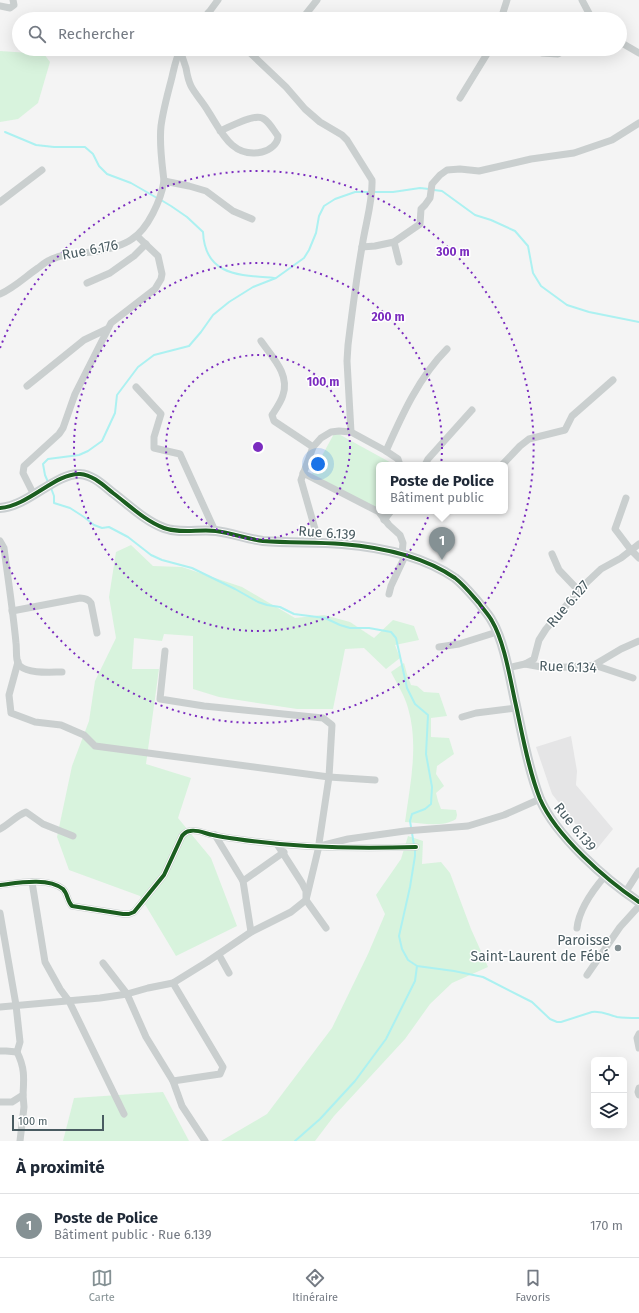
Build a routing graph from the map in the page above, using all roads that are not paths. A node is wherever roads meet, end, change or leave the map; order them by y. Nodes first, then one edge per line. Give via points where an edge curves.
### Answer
1 (13, 0) edge
2 (218, 0) edge
3 (317, 0) edge
4 (507, 0) edge
5 (582, 0) edge
6 (0, 6) edge
7 (209, 12) edge
8 (308, 12) edge
9 (503, 12) edge
10 (588, 12) edge
11 (627, 46) edge
12 (639, 53) edge
13 (177, 56) edge
14 (182, 56) edge
15 (253, 56) edge
16 (486, 56) edge
17 (460, 98) dead end
18 (639, 124) edge
19 (220, 131) junction
20 (42, 170) dead end
21 (164, 181) junction
22 (0, 202) edge
23 (252, 219) dead end
24 (137, 236) junction
25 (394, 242) junction
26 (146, 244) junction
27 (362, 247) junction
28 (399, 262) dead end
29 (86, 283) dead end
30 (0, 294) edge
31 (108, 328) junction
32 (261, 341) dead end
33 (447, 349) dead end
34 (614, 380) dead end
35 (27, 386) dead end
36 (136, 387) dead end
37 (472, 410) dead end
38 (352, 432) junction
39 (313, 447) junction
40 (386, 451) junction
41 (399, 462) edge
42 (426, 462) edge
43 (505, 462) edge
44 (303, 473) junction
45 (34, 495) junction
46 (626, 498) dead end
47 (0, 508) edge
48 (376, 510) edge
49 (380, 514) edge
50 (389, 514) edge
51 (384, 520) junction
52 (215, 531) junction
53 (0, 541) edge
54 (319, 543) junction
55 (639, 544) edge
56 (631, 550) junction
57 (552, 554) dead end
58 (404, 555) junction
59 (639, 558) edge
60 (579, 591) junction
61 (389, 594) dead end
62 (12, 611) junction
63 (497, 632) junction
64 (97, 633) dead end
65 (639, 641) edge
66 (439, 647) dead end
67 (165, 651) dead end
68 (18, 662) junction
69 (525, 664) junction
70 (594, 665) junction
71 (507, 668) junction
72 (62, 672) dead end
73 (633, 678) dead end
74 (516, 708) junction
75 (462, 717) dead end
76 (329, 777) junction
77 (375, 780) dead end
78 (540, 799) junction
79 (0, 829) edge
80 (73, 836) dead end
81 (215, 836) junction
82 (277, 844) junction
83 (318, 846) junction
84 (416, 847) dead end
85 (284, 852) junction
86 (639, 871) edge
87 (605, 876) junction
88 (243, 881) junction
89 (32, 882) junction
90 (0, 885) edge
91 (625, 893) junction
92 (306, 900) junction
93 (639, 902) edge
94 (639, 906) edge
95 (0, 913) edge
96 (326, 928) dead end
97 (577, 928) dead end
98 (251, 932) junction
99 (2, 936) edge
100 (218, 954) junction
101 (103, 963) dead end
102 (229, 972) dead end
103 (588, 975) dead end
104 (173, 983) junction
105 (127, 994) junction
106 (70, 1001) junction
107 (16, 1005) junction
108 (0, 1007) edge
109 (639, 1034) edge
110 (639, 1048) edge
111 (0, 1051) edge
112 (17, 1052) junction
113 (173, 1081) junction
114 (639, 1088) edge
115 (639, 1094) edge
116 (23, 1095) junction
117 (0, 1102) edge
118 (124, 1114) dead end
119 (20, 1141) edge
120 (205, 1141) edge

1 - 6 street via 14,5 10,8
2 - 7 street
3 - 8 street
4 - 9 street
5 - 10 street
11 - 12 street
13 - 21 street, Rue 6.176 via 161,127
14 - 19 street via 190,84
15 - 27 street via 305,109 347,140 370,175 372,187
16 - 17 street
18 - 25 street via 612,140 574,153 531,159 479,171 447,170 432,184 430,198 421,209 420,224
19 - 19 street via 252,117 260,117 264,118 278,136 278,140 267,150 250,153 232,145
20 - 22 street
21 - 23 street via 206,191 233,210
21 - 24 street, Rue 6.176 via 156,206
24 - 26 street
24 - 30 street, Rue 6.176 via 124,244 107,249 58,256 48,260
25 - 27 street
25 - 28 street
26 - 29 street via 110,273
26 - 31 street via 158,256 161,279 155,289
27 - 38 street via 347,360
31 - 35 street via 84,340
31 - 45 street via 72,402 63,428 24,466 23,473
32 - 39 street via 281,370 284,383 284,393 272,418
33 - 40 street via 430,368 408,404
34 - 43 street via 572,416 565,430 529,439
36 - 52 street via 161,414 154,437 154,448 180,454
37 - 42 street
38 - 39 street via 326,434
38 - 40 street
39 - 44 street
40 - 41 street
44 - 48 street
44 - 54 street via 301,484
45 - 47 street, Rue 6.139 via 18,504
45 - 52 street, Rue 6.139 via 62,478 71,475 86,476 95,478 154,524 174,531
46 - 56 street via 614,529
49 - 51 street
50 - 51 street
51 - 58 street via 402,539
52 - 54 street, Rue 6.139 via 262,541
53 - 62 street via 4,548
54 - 58 street, Rue 6.139 via 372,548
55 - 56 street, Rue 6.127
56 - 59 street
56 - 60 street, Rue 6.127 via 601,569
57 - 60 street via 559,570
58 - 61 street
58 - 63 street, Rue 6.139 via 456,579 484,610
60 - 69 street, Rue 6.127 via 546,629 539,640 534,659
62 - 64 street via 85,598 91,602
62 - 68 street
63 - 66 street via 459,644
63 - 71 street, Rue 6.139
65 - 70 street
67 - 76 street via 160,699 323,718 332,725
68 - 72 street via 22,667 35,672
68 - 76 street via 9,695 11,713 35,722 61,724 84,735 95,746
69 - 70 street, Rue 6.134 via 547,668
69 - 71 street
70 - 73 street, Rue 6.134
71 - 74 street, Rue 6.139
74 - 75 street
74 - 78 street, Rue 6.139
76 - 77 street
76 - 83 street
78 - 83 street via 504,815 468,826 348,838
78 - 87 street, Rue 6.139 via 550,818
79 - 80 street via 19,814 26,812 43,824
81 - 82 street
81 - 88 street
81 - 89 street via 193,830 186,832 164,875 134,912 129,914 72,906 64,890 58,886
82 - 83 street
82 - 85 street
83 - 84 street via 364,849
83 - 92 street
85 - 88 street
85 - 92 street via 306,891
86 - 91 street
87 - 91 street, Rue 6.139
87 - 97 street via 583,909
88 - 98 street
89 - 90 street
89 - 106 street via 45,962
91 - 93 street, Rue 6.139
92 - 96 street
92 - 98 street via 291,912
94 - 103 street via 620,927
95 - 99 street
98 - 100 street
99 - 107 street
100 - 102 street
100 - 104 street
101 - 105 street
104 - 105 street
104 - 113 street via 222,1067 220,1074
105 - 106 street
105 - 113 street via 146,1037
106 - 107 street
106 - 118 street
107 - 108 street
107 - 112 street via 20,1042
109 - 110 street
111 - 112 street
112 - 116 street via 23,1064
113 - 120 street via 182,1106
114 - 115 street
116 - 117 street via 12,1102
116 - 119 street

